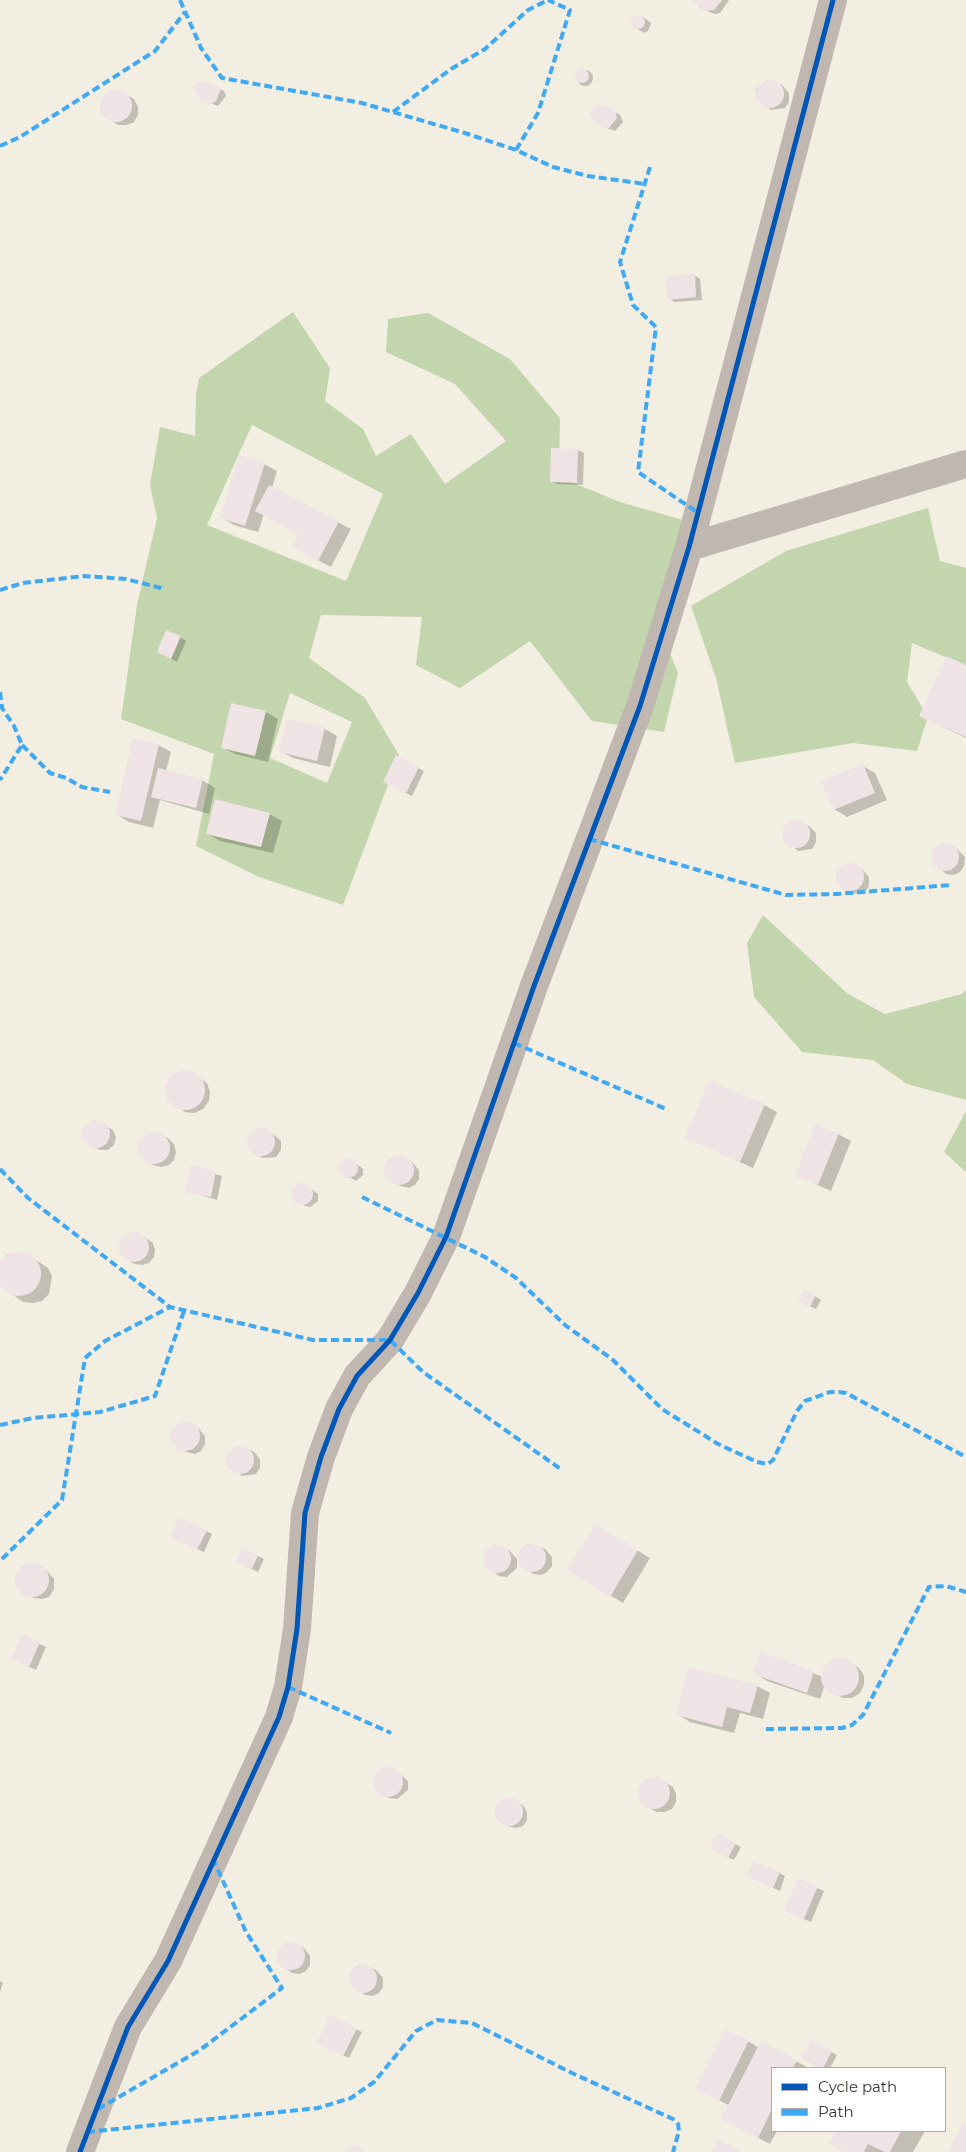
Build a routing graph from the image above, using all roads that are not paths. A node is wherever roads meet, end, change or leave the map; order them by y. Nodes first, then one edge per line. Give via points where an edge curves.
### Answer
1 (833, 0) edge
2 (966, 464) edge
3 (689, 547) junction
4 (80, 2152) edge

1 - 3 street
2 - 3 street
3 - 4 street via 640,706 534,986 446,1237 390,1340 357,1376 339,1409 321,1457 305,1513 296,1629 288,1687 279,1717 168,1961 128,2027

